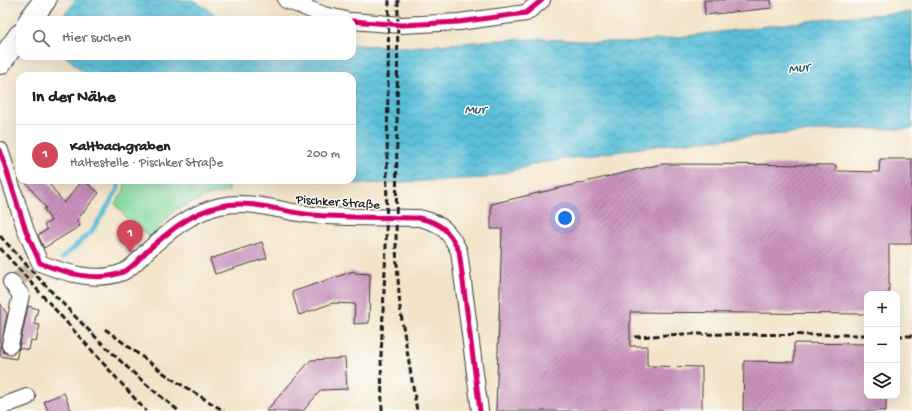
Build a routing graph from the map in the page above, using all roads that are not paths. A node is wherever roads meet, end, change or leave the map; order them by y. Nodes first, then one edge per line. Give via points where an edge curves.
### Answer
1 (45, 0) edge
2 (286, 0) edge
3 (542, 0) edge
4 (33, 16) edge
5 (328, 16) edge
6 (356, 21) edge
7 (16, 41) edge
8 (0, 63) edge
9 (0, 150) edge
10 (9, 283) edge
11 (10, 345) dead end
12 (27, 397) dead end
13 (0, 408) edge
14 (480, 411) edge

1 - 4 highway
2 - 5 street
3 - 6 street via 526,13 459,22 402,25
7 - 8 highway
9 - 14 street, Pischker Straße via 39,264 79,275 98,276 124,272 170,230 194,215 220,206 254,204 312,215 429,220 446,230 459,252
10 - 11 street via 22,295
12 - 13 street

